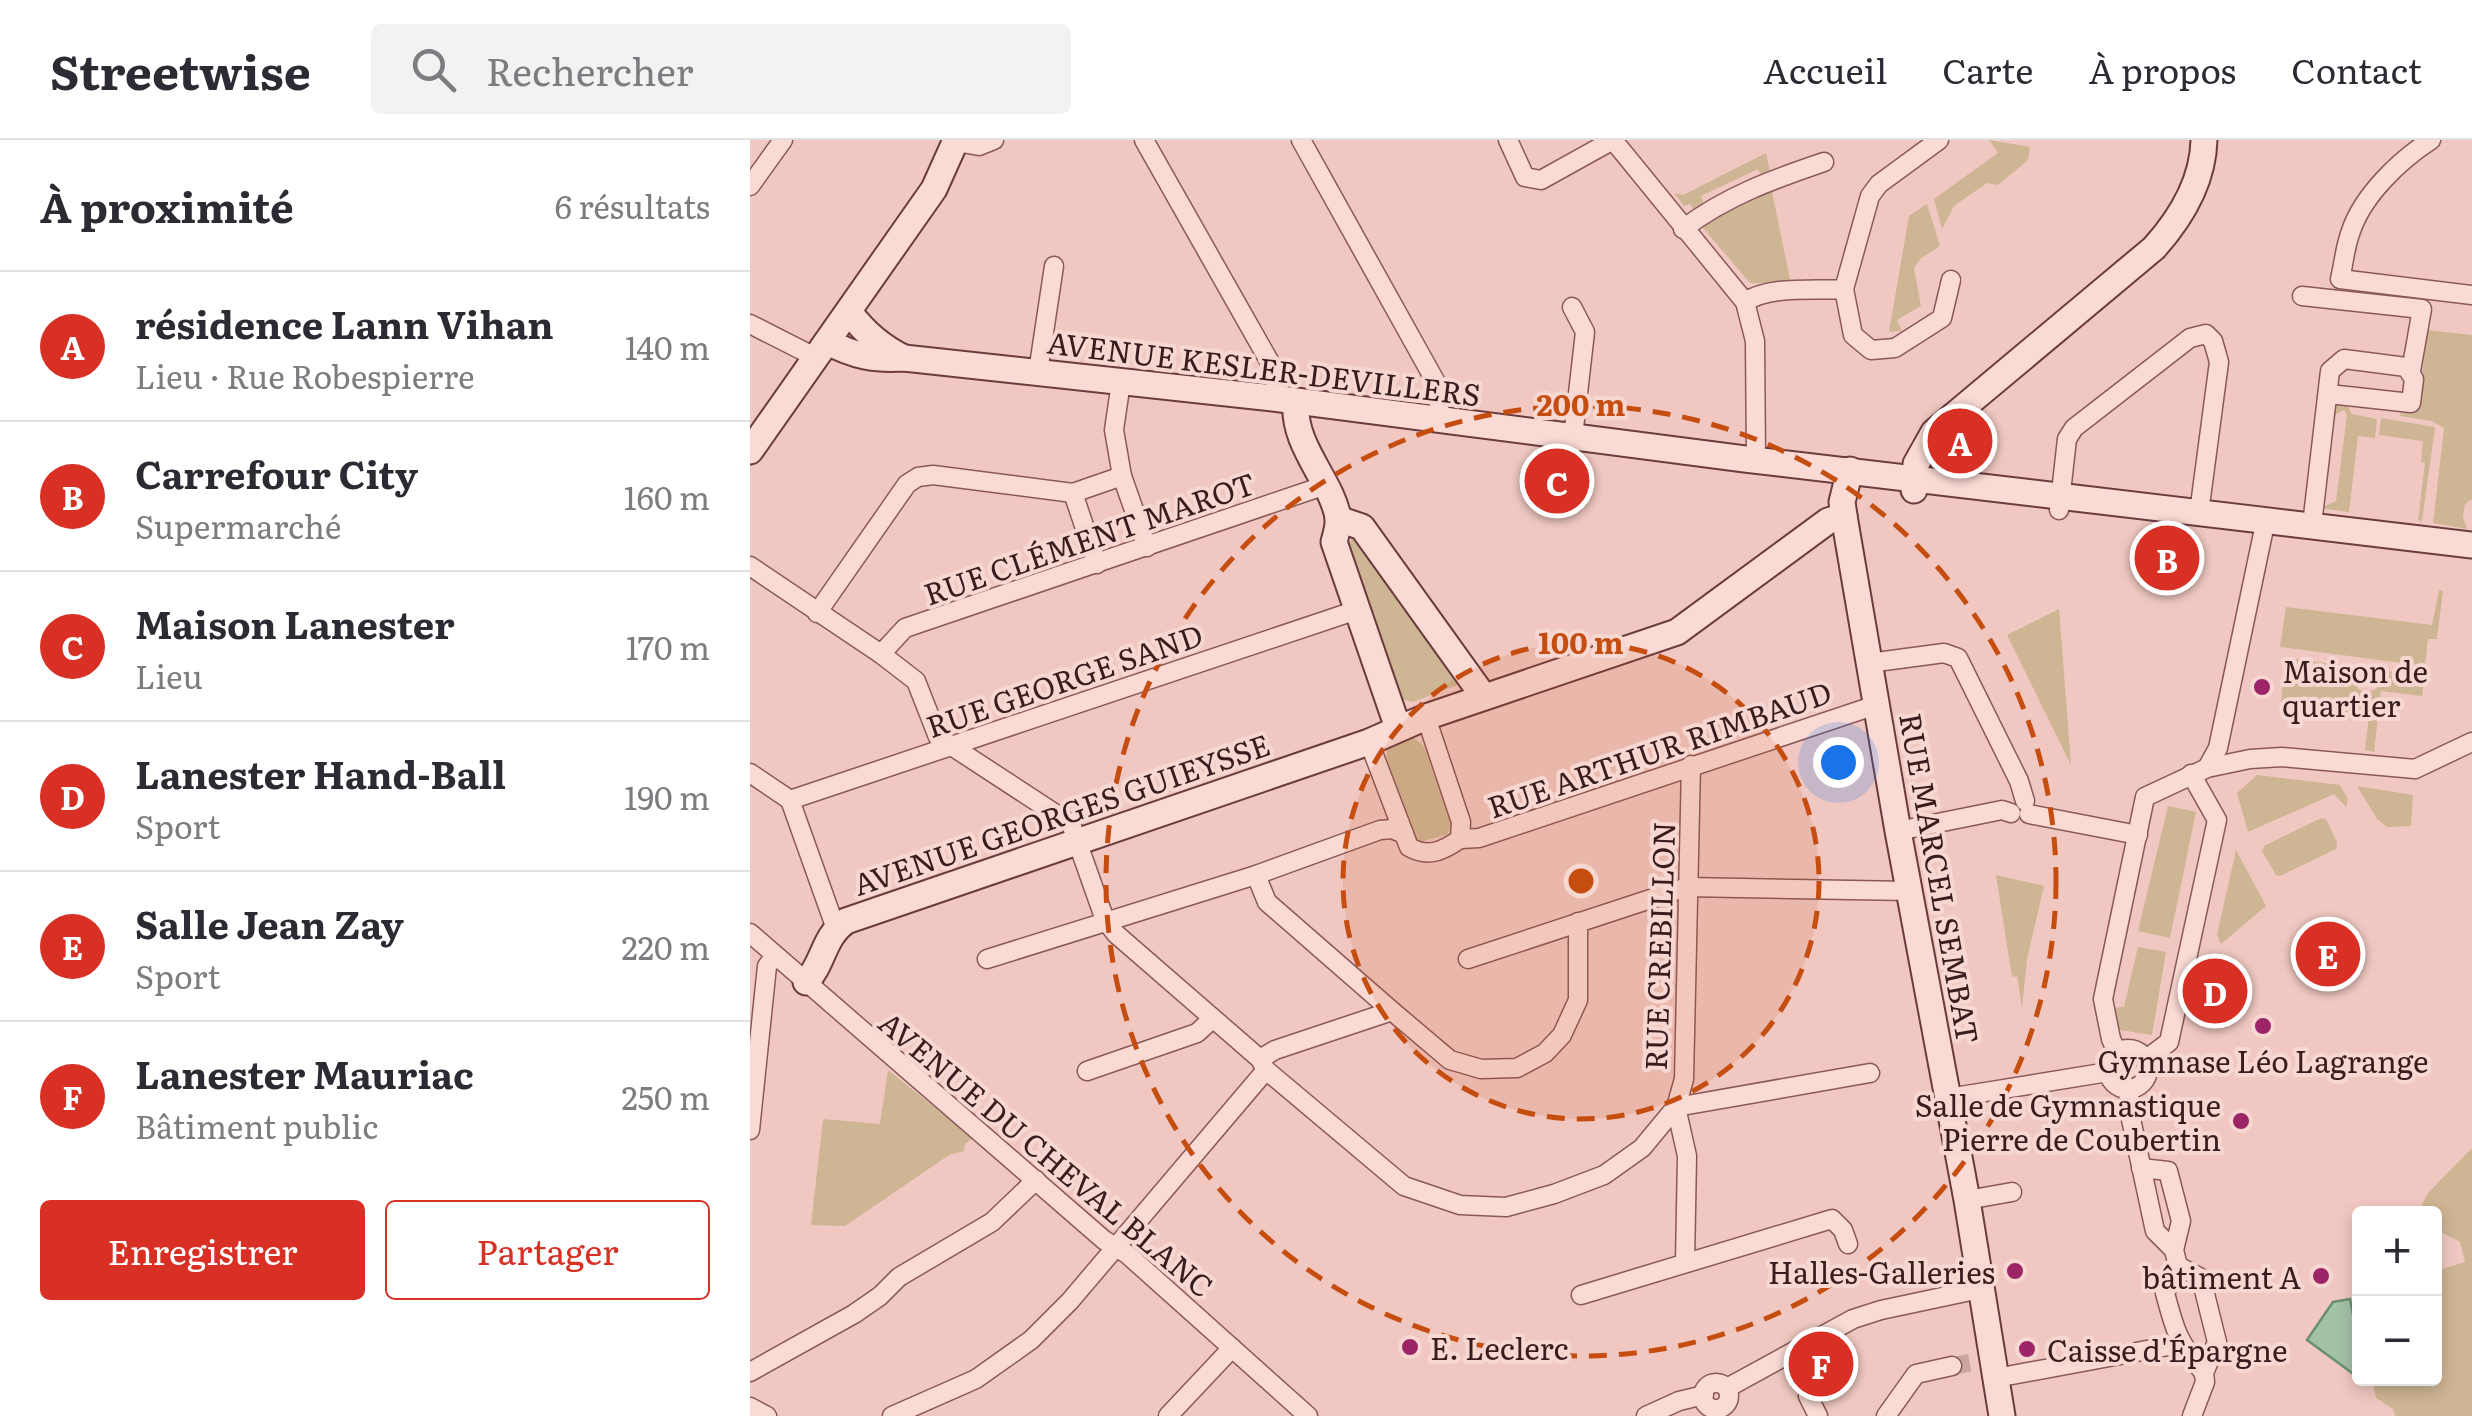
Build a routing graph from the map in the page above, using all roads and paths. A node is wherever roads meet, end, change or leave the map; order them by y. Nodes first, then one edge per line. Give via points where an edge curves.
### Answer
1 (782, 140) edge
2 (994, 140) edge
3 (1144, 140) edge
4 (1301, 140) edge
5 (1508, 140) edge
6 (1614, 140) edge
7 (1939, 140) edge
8 (2204, 140) edge
9 (2431, 140) edge
10 (956, 141) edge
11 (1824, 162) dead end
12 (750, 186) edge
13 (1683, 228) junction
14 (1054, 266) dead end
15 (1951, 280) dead end
16 (1844, 289) junction
17 (2471, 289) edge
18 (2302, 296) dead end
19 (1745, 302) junction
20 (1572, 307) dead end
21 (850, 313) junction
22 (750, 324) edge
23 (821, 350) junction
24 (904, 358) junction
25 (1038, 372) junction
26 (2412, 372) junction
27 (1121, 382) junction
28 (2328, 394) junction
29 (1285, 400) junction
30 (1440, 421) junction
31 (1572, 437) junction
32 (750, 451) edge
33 (1756, 460) junction
34 (1848, 475) junction
35 (1122, 476) junction
36 (1914, 484) junction
37 (1324, 486) junction
38 (1073, 492) junction
39 (2060, 503) junction
40 (2199, 512) junction
41 (1844, 516) junction
42 (1338, 519) junction
43 (2312, 525) junction
44 (2265, 526) junction
45 (1797, 545) junction
46 (2472, 546) edge
47 (1148, 547) junction
48 (2472, 559) edge
49 (1852, 560) junction
50 (1098, 564) junction
51 (750, 566) edge
52 (1357, 610) junction
53 (817, 613) junction
54 (881, 654) junction
55 (1869, 663) junction
56 (1484, 697) junction
57 (1876, 705) junction
58 (1426, 717) junction
59 (1398, 728) junction
60 (1369, 742) junction
61 (2472, 742) edge
62 (952, 746) junction
63 (1691, 765) junction
64 (2199, 771) junction
65 (750, 773) edge
66 (790, 800) junction
67 (2022, 809) junction
68 (1898, 831) junction
69 (1404, 834) junction
70 (2138, 836) junction
71 (1460, 839) junction
72 (1078, 842) junction
73 (1256, 875) junction
74 (1687, 887) junction
75 (1909, 891) junction
76 (1106, 920) junction
77 (1578, 922) junction
78 (836, 928) junction
79 (750, 933) edge
80 (775, 956) junction
81 (987, 958) dead end
82 (1468, 959) dead end
83 (806, 982) junction
84 (1392, 1011) junction
85 (1212, 1020) junction
86 (2117, 1052) junction
87 (2145, 1060) junction
88 (1263, 1065) junction
89 (1087, 1070) dead end
90 (2108, 1072) junction
91 (1870, 1073) dead end
92 (752, 1079) edge
93 (2130, 1088) junction
94 (1948, 1098) junction
95 (1676, 1107) junction
96 (750, 1130) edge
97 (2141, 1168) junction
98 (1036, 1180) junction
99 (2012, 1192) dead end
100 (1968, 1200) junction
101 (1848, 1244) dead end
102 (1114, 1247) junction
103 (2176, 1258) junction
104 (1685, 1262) junction
105 (1980, 1290) junction
106 (1581, 1295) dead end
107 (2180, 1344) junction
108 (1232, 1348) junction
109 (1952, 1366) tunnel mouth
110 (1988, 1367) junction
111 (750, 1372) edge
112 (2204, 1373) junction
113 (1726, 1388) junction
114 (1704, 1395) junction
115 (1808, 1396) tunnel mouth
116 (750, 1407) edge
117 (1724, 1412) edge
118 (767, 1416) edge
119 (892, 1416) edge
120 (1168, 1416) edge
121 (1308, 1416) edge
122 (1646, 1416) edge
123 (1818, 1416) edge
124 (1886, 1416) edge
125 (2002, 1416) edge
126 (2192, 1416) edge

1 - 12 street
2 - 10 street via 978,146
3 - 29 street
4 - 30 street via 1438,386
5 - 6 street via 1525,177 1541,180
6 - 13 street
7 - 16 street via 1870,196
8 - 36 street via 2199,176 2166,235 1934,432 1916,464
9 - 17 street via 2372,194 2351,229 2340,279
10 - 21 street via 934,189
11 - 13 street via 1760,184
13 - 19 street
14 - 25 street
15 - 16 street via 1942,318 1896,348 1872,350 1854,335
16 - 19 street via 1774,293
18 - 26 street via 2422,309
19 - 33 street via 1755,341
20 - 31 street via 1585,332
21 - 23 street
21 - 24 street via 862,330
22 - 23 street
23 - 24 street, AVENUE KESLER-DEVILLERS
23 - 32 street
24 - 25 street, AVENUE KESLER-DEVILLERS
25 - 27 street, AVENUE KESLER-DEVILLERS
26 - 28 street via 2344,360 2330,370
26 - 28 street via 2411,403
27 - 29 street, AVENUE KESLER-DEVILLERS
27 - 35 street via 1114,430
28 - 43 street
29 - 30 street, AVENUE KESLER-DEVILLERS
29 - 37 street
30 - 31 street, AVENUE KESLER-DEVILLERS
31 - 33 street, AVENUE KESLER-DEVILLERS
33 - 34 street, AVENUE KESLER-DEVILLERS
34 - 36 street, AVENUE KESLER-DEVILLERS
34 - 41 street, RUE MARCEL SEMBAT
35 - 38 street
35 - 47 street
36 - 39 street, AVENUE KESLER-DEVILLERS
37 - 42 street
37 - 47 street, RUE CLÉMENT MAROT
38 - 50 street
38 - 53 street via 918,477
39 - 40 street, AVENUE KESLER-DEVILLERS
39 - 40 street via 2074,428 2190,338 2206,334 2219,362
39 - 44 street, AVENUE KESLER-DEVILLERS
40 - 44 street, AVENUE KESLER-DEVILLERS
41 - 45 street, AVENUE GEORGES GUIEYSSE
41 - 49 street, RUE MARCEL SEMBAT
42 - 52 street via 1334,542
42 - 56 street via 1362,527
43 - 44 street, AVENUE KESLER-DEVILLERS
43 - 46 street, AVENUE KESLER-DEVILLERS
44 - 48 street, AVENUE KESLER-DEVILLERS
44 - 64 street via 2218,748
45 - 49 street via 1827,544
45 - 56 street, AVENUE GEORGES GUIEYSSE via 1677,632
47 - 50 street, RUE CLÉMENT MAROT
49 - 55 street, RUE MARCEL SEMBAT
50 - 54 street, RUE CLÉMENT MAROT via 905,628
51 - 53 street
52 - 59 street
52 - 62 street, RUE GEORGE SAND
53 - 54 street
54 - 62 street via 916,681 938,737
55 - 57 street, RUE MARCEL SEMBAT
55 - 67 street via 1944,653 1958,658 2020,781
56 - 58 street, AVENUE GEORGES GUIEYSSE
57 - 63 street, RUE ARTHUR RIMBAUD
57 - 68 street, RUE MARCEL SEMBAT
58 - 59 street, AVENUE GEORGES GUIEYSSE
58 - 71 street via 1461,822
59 - 60 street, AVENUE GEORGES GUIEYSSE
60 - 69 street
60 - 72 street, AVENUE GEORGES GUIEYSSE
61 - 64 street via 2416,769 2282,756
62 - 66 street, RUE GEORGE SAND
62 - 72 street via 1071,824
63 - 71 street, RUE ARTHUR RIMBAUD
63 - 74 street, RUE CREBILLON
64 - 70 street via 2144,797
64 - 87 street via 2217,820 2168,1042
65 - 66 street
66 - 78 street
67 - 68 street
67 - 70 street
68 - 75 street, RUE MARCEL SEMBAT
69 - 71 street, RUE ARTHUR RIMBAUD via 1409,848 1422,854
69 - 73 street via 1380,830
70 - 86 street via 2103,999
72 - 76 street
72 - 78 street, AVENUE GEORGES GUIEYSSE
73 - 76 street
73 - 84 street via 1267,902
74 - 75 street
74 - 77 street
74 - 95 street, RUE CREBILLON via 1684,1079
75 - 94 street, RUE MARCEL SEMBAT
76 - 81 street
76 - 85 street, RUE CREBILLON
77 - 82 street
77 - 84 street via 1578,1000 1562,1035 1517,1068 1481,1069 1450,1060
78 - 83 street, AVENUE GEORGES GUIEYSSE
79 - 80 street, AVENUE DU CHEVAL BLANC
80 - 83 street, AVENUE DU CHEVAL BLANC
80 - 92 street via 767,966
83 - 98 street, AVENUE DU CHEVAL BLANC
84 - 88 street via 1275,1050
85 - 88 street, RUE CREBILLON
85 - 89 street via 1197,1032
86 - 87 street via 2140,1052
86 - 90 street
87 - 93 street via 2144,1080
88 - 95 street, RUE CREBILLON via 1404,1186 1460,1204 1506,1206 1604,1175 1642,1148
88 - 102 street
90 - 93 street via 2115,1084
90 - 94 street
91 - 95 street
92 - 96 street
93 - 97 street
94 - 100 street, RUE MARCEL SEMBAT
95 - 104 street via 1687,1156
97 - 103 street via 2155,1231
97 - 103 street via 2168,1171 2181,1221
98 - 102 street, AVENUE DU CHEVAL BLANC
98 - 111 street via 992,1222 899,1276 854,1314
99 - 100 street
100 - 105 street, RUE MARCEL SEMBAT
101 - 104 street via 1832,1218
102 - 108 street, AVENUE DU CHEVAL BLANC
102 - 119 street via 1031,1340 976,1379
103 - 107 street via 2165,1292
103 - 112 street via 2201,1278 2212,1315 2217,1342
104 - 106 street
105 - 110 street, RUE MARCEL SEMBAT
105 - 113 street via 1852,1319 1790,1364
107 - 110 street
107 - 112 street
108 - 120 street
108 - 121 street, AVENUE DU CHEVAL BLANC
109 - 124 street via 1916,1374
110 - 125 street, RUE MARCEL SEMBAT
112 - 126 street
113 - 114 street via 1711,1384
113 - 117 street
114 - 117 street via 1710,1407
114 - 122 street
115 - 123 street
116 - 118 street

